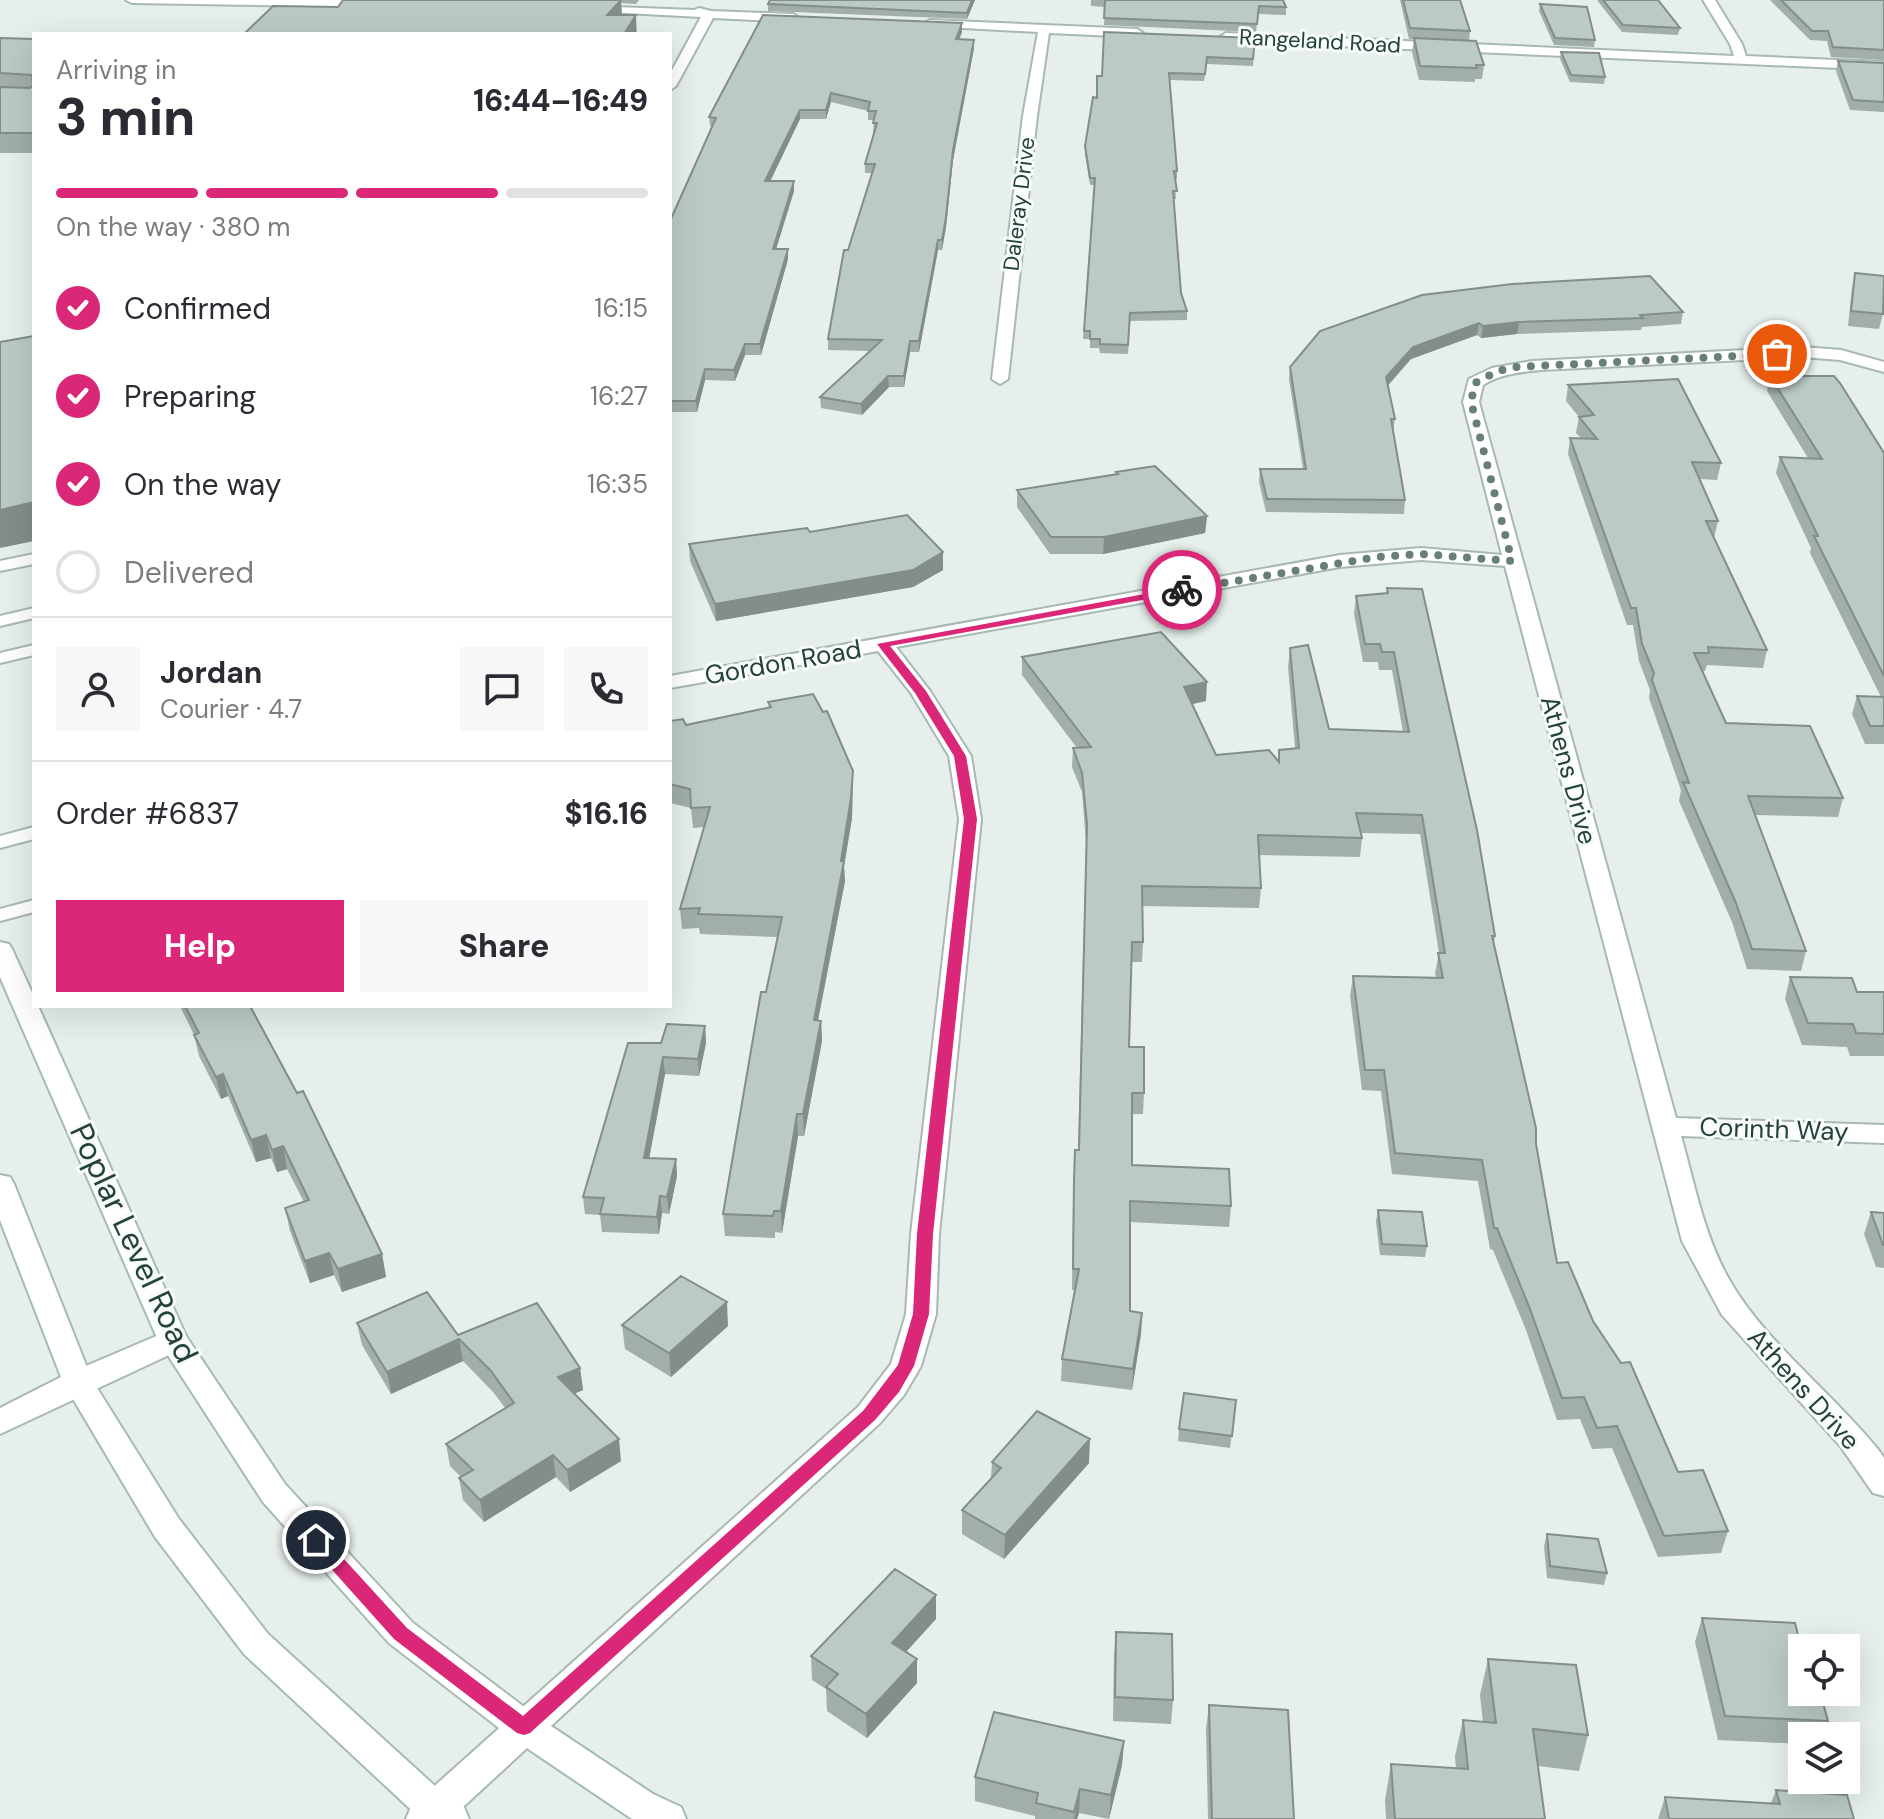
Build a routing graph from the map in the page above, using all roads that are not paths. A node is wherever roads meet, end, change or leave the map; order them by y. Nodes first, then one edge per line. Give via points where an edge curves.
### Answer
1 (132, 0) edge
2 (702, 0) edge
3 (1709, 0) edge
4 (384, 4) edge
5 (570, 9) edge
6 (709, 14) junction
7 (805, 19) edge
8 (916, 24) edge
9 (1044, 29) junction
10 (1155, 34) edge
11 (1218, 37) edge
12 (1741, 60) junction
13 (1884, 66) edge
14 (672, 82) edge
15 (1875, 364) edge
16 (1000, 379) dead end
17 (32, 559) edge
18 (1512, 561) junction
19 (0, 566) edge
20 (32, 613) edge
21 (0, 621) edge
22 (883, 644) junction
23 (32, 650) edge
24 (0, 658) edge
25 (672, 682) edge
26 (32, 834) edge
27 (0, 842) edge
28 (32, 907) edge
29 (0, 915) edge
30 (3, 961) edge
31 (1664, 1126) junction
32 (1884, 1134) edge
33 (0, 1184) edge
34 (173, 1340) junction
35 (78, 1382) junction
36 (0, 1422) edge
37 (1884, 1484) edge
38 (524, 1727) junction
39 (436, 1815) edge
40 (668, 1819) edge

1 - 4 street
2 - 6 street via 694,10
3 - 12 street
5 - 6 street
6 - 7 street
6 - 14 street
8 - 9 street
9 - 10 street
9 - 16 street, Daleray Drive
11 - 12 street, Rangeland Road
12 - 13 street, Rangeland Road
15 - 18 street, Athens Drive via 1803,352 1541,365 1484,377 1475,383 1471,402
17 - 19 lane
18 - 22 street, Gordon Road via 1421,554 1340,561
18 - 31 street, Athens Drive
20 - 21 lane
22 - 25 street, Gordon Road
22 - 38 street via 960,756 970,819 915,1343 893,1387 869,1415
23 - 24 lane
26 - 27 lane
28 - 29 lane
30 - 34 street, Poplar Level Road
31 - 32 street, Corinth Way
31 - 37 street, Athens Drive via 1696,1241 1716,1285 1738,1316 1851,1437
33 - 35 street
34 - 35 street
34 - 38 street, Poplar Level Road via 274,1493 401,1633
35 - 36 street
35 - 39 street via 167,1528 256,1644
38 - 39 street
38 - 40 street, Poplar Level Road

